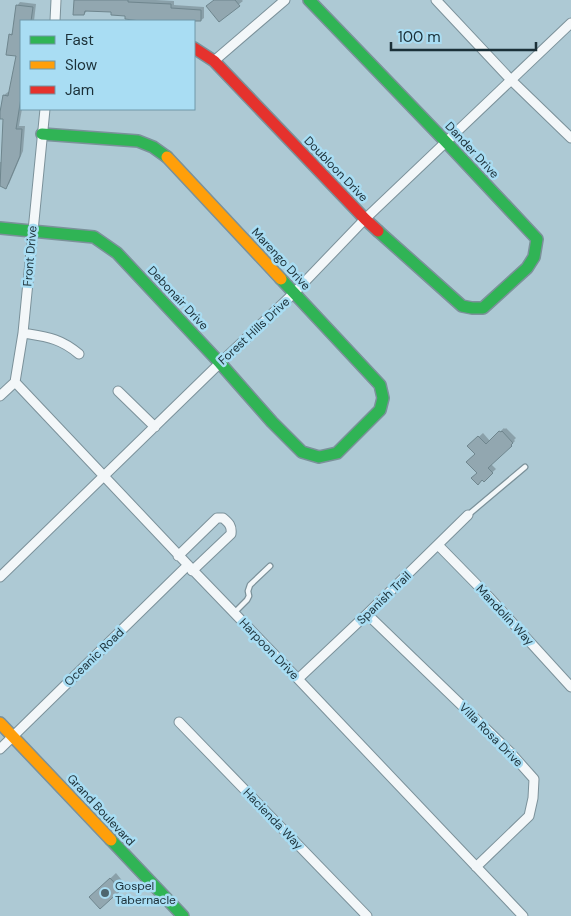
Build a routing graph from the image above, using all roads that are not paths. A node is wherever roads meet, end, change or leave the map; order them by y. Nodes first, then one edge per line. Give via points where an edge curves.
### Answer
1 (56, 0) edge
2 (285, 0) edge
3 (309, 0) edge
4 (436, 0) edge
5 (55, 20) edge
6 (571, 22) edge
7 (195, 49) edge
8 (214, 61) junction
9 (511, 80) junction
10 (45, 110) edge
11 (42, 134) junction
12 (571, 138) edge
13 (446, 142) junction
14 (365, 219) junction
15 (0, 228) edge
16 (32, 230) junction
17 (294, 293) junction
18 (462, 306) joint
19 (23, 334) junction
20 (79, 354) dead end
21 (220, 363) junction
22 (15, 382) junction
23 (118, 391) dead end
24 (0, 396) edge
25 (155, 427) junction
26 (302, 452) joint
27 (525, 467) dead end
28 (104, 476) junction
29 (468, 515) joint
30 (438, 545) junction
31 (178, 556) junction
32 (270, 566) dead end
33 (190, 568) junction
34 (0, 577) edge
35 (234, 613) junction
36 (367, 614) junction
37 (298, 679) junction
38 (571, 687) edge
39 (179, 722) dead end
40 (0, 723) edge
41 (12, 736) junction
42 (0, 749) edge
43 (476, 867) junction
44 (183, 916) edge
45 (367, 916) edge
46 (523, 916) edge

1 - 5 street
2 - 8 street
3 - 13 street, Dander Drive
4 - 9 street
6 - 9 street, Forest Hills Drive
7 - 8 street, Doubloon Drive
8 - 14 street, Doubloon Drive
9 - 12 street
9 - 13 street, Forest Hills Drive
10 - 11 street, Front Drive
11 - 16 street, Front Drive
11 - 17 street, Marengo Drive via 138,141 154,147
13 - 14 street, Forest Hills Drive
13 - 18 street, Dander Drive via 537,239 534,257 527,268 483,308
14 - 17 street, Forest Hills Drive
14 - 18 street, Doubloon Drive
15 - 16 street, Debonair Drive
16 - 19 street, Front Drive
16 - 21 street, Debonair Drive via 94,237 117,253
17 - 21 street, Forest Hills Drive
17 - 26 street, Marengo Drive via 380,385 383,398 380,410 336,453 320,457
19 - 20 street via 53,338
19 - 22 street, Front Drive
21 - 25 street, Forest Hills Drive
21 - 26 street, Debonair Drive
22 - 24 street
22 - 28 street, Harpoon Drive
23 - 25 street
25 - 28 street, Forest Hills Drive
27 - 29 lane
28 - 31 street, Harpoon Drive
28 - 34 street, Forest Hills Drive
29 - 30 street, Spanish Trail
30 - 36 street, Spanish Trail
30 - 38 street, Mandolin Way
31 - 33 street, Harpoon Drive
31 - 33 street, Oceanic Road via 217,518 229,523 230,534
32 - 35 lane via 250,585 247,600
33 - 35 street, Harpoon Drive
33 - 41 street, Oceanic Road
35 - 37 street, Harpoon Drive
36 - 37 street, Spanish Trail
36 - 43 street, Villa Rosa Drive via 534,779 529,816
37 - 43 street, Harpoon Drive
39 - 45 street, Hacienda Way
40 - 41 street, Grand Boulevard
41 - 42 street, Oceanic Road
41 - 44 street, Grand Boulevard
43 - 46 street, Harpoon Drive

